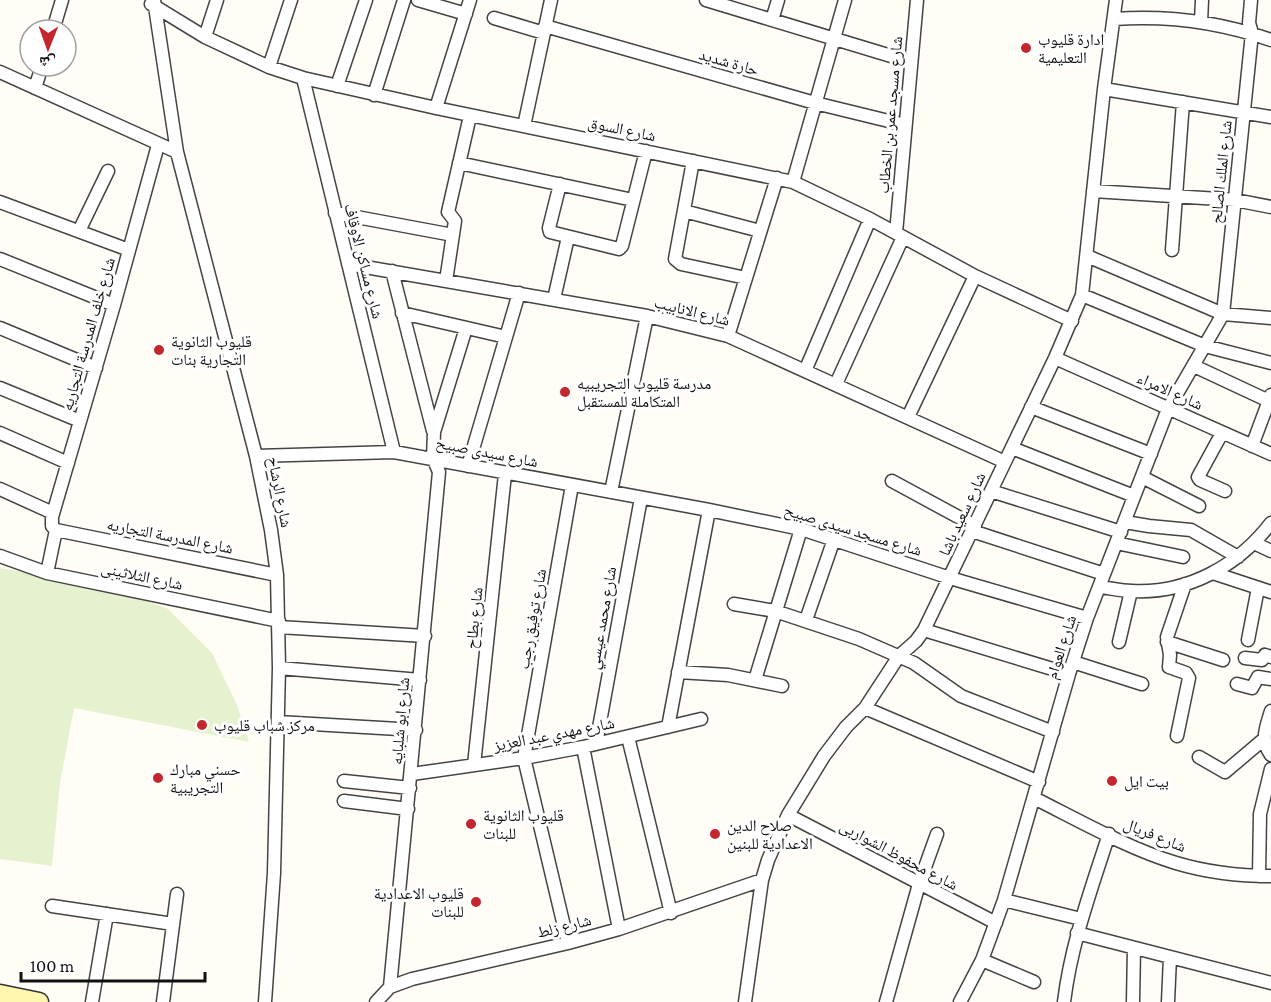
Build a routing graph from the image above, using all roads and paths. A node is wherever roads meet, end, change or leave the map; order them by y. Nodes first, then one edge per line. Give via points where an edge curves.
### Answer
1 (62, 0) edge
2 (217, 0) edge
3 (291, 0) edge
4 (366, 0) edge
5 (404, 0) edge
6 (418, 0) edge
7 (470, 0) edge
8 (551, 0) edge
9 (706, 0) edge
10 (777, 0) edge
11 (845, 0) edge
12 (917, 0) edge
13 (1116, 0) edge
14 (1202, 0) edge
15 (1251, 0) edge
16 (151, 2) edge
17 (466, 14) junction
18 (57, 18) edge
19 (494, 18) dead end
20 (1114, 19) junction
21 (772, 20) junction
22 (1201, 22) junction
23 (544, 29) junction
24 (1252, 33) junction
25 (205, 38) junction
26 (834, 39) junction
27 (1271, 40) edge
28 (911, 62) junction
29 (268, 67) junction
30 (0, 72) edge
31 (38, 78) edge
32 (303, 78) junction
33 (337, 86) junction
34 (35, 88) junction
35 (1104, 89) junction
36 (374, 95) junction
37 (1183, 102) junction
38 (815, 103) junction
39 (436, 108) junction
40 (1244, 112) junction
41 (470, 116) junction
42 (1271, 117) edge
43 (905, 125) junction
44 (524, 126) junction
45 (158, 145) junction
46 (645, 151) junction
47 (177, 153) junction
48 (693, 161) junction
49 (459, 163) junction
50 (108, 171) dead end
51 (777, 178) junction
52 (793, 182) junction
53 (560, 184) junction
54 (1093, 191) junction
55 (1176, 196) junction
56 (633, 200) junction
57 (1235, 200) junction
58 (0, 202) edge
59 (1271, 207) edge
60 (684, 211) junction
61 (335, 213) junction
62 (870, 219) junction
63 (79, 231) junction
64 (760, 231) junction
65 (453, 235) junction
66 (900, 235) junction
67 (568, 237) junction
68 (129, 250) junction
69 (1172, 250) dead end
70 (1087, 256) junction
71 (0, 259) edge
72 (348, 264) junction
73 (392, 271) junction
74 (975, 276) junction
75 (746, 278) junction
76 (446, 281) junction
77 (519, 293) junction
78 (1082, 295) junction
79 (554, 299) junction
80 (114, 305) junction
81 (402, 313) junction
82 (1223, 314) junction
83 (646, 316) junction
84 (1271, 318) edge
85 (1072, 321) junction
86 (0, 328) edge
87 (466, 328) junction
88 (728, 336) junction
89 (506, 337) junction
90 (1205, 346) junction
91 (1055, 358) junction
92 (1271, 363) edge
93 (1194, 366) junction
94 (96, 368) junction
95 (805, 371) junction
96 (836, 384) junction
97 (0, 388) edge
98 (1269, 403) edge
99 (1031, 407) junction
100 (1168, 409) junction
101 (909, 417) junction
102 (80, 421) junction
103 (434, 432) junction
104 (0, 433) edge
105 (1222, 433) junction
106 (1252, 446) junction
107 (1012, 448) junction
108 (394, 452) junction
109 (1151, 454) junction
110 (1271, 454) edge
111 (256, 456) junction
112 (433, 458) junction
113 (1005, 462) junction
114 (68, 463) junction
115 (468, 466) junction
116 (506, 474) junction
117 (1142, 477) junction
118 (892, 481) dead end
119 (572, 485) junction
120 (0, 489) edge
121 (991, 491) junction
122 (1225, 491) dead end
123 (611, 492) junction
124 (1134, 496) junction
125 (641, 498) junction
126 (1199, 506) dead end
127 (709, 510) junction
128 (53, 513) junction
129 (1271, 523) edge
130 (973, 528) junction
131 (801, 529) junction
132 (56, 530) junction
133 (1120, 532) junction
134 (834, 538) junction
135 (1254, 543) junction
136 (1271, 551) edge
137 (0, 556) edge
138 (1183, 557) dead end
139 (1238, 557) junction
140 (47, 573) junction
141 (1213, 573) junction
142 (1104, 574) junction
143 (277, 575) junction
144 (950, 578) junction
145 (1185, 584) junction
146 (1100, 587) junction
147 (1258, 588) junction
148 (1131, 591) junction
149 (1271, 592) edge
150 (734, 604) dead end
151 (775, 611) junction
152 (1087, 618) junction
153 (806, 620) junction
154 (279, 624) junction
155 (924, 630) junction
156 (425, 636) junction
157 (1248, 640) dead end
158 (1119, 642) dead end
159 (1167, 642) junction
160 (899, 656) junction
161 (1271, 657) edge
162 (1245, 658) dead end
163 (1223, 660) dead end
164 (1073, 662) junction
165 (279, 669) junction
166 (678, 672) junction
167 (1069, 674) junction
168 (1271, 679) edge
169 (420, 680) junction
170 (755, 680) junction
171 (1142, 684) dead end
172 (1237, 684) dead end
173 (782, 686) dead end
174 (865, 708) junction
175 (1271, 711) edge
176 (701, 719) dead end
177 (278, 722) junction
178 (668, 727) junction
179 (416, 730) junction
180 (1053, 732) junction
181 (1178, 736) dead end
182 (628, 737) junction
183 (1264, 739) junction
184 (590, 746) junction
185 (1271, 755) edge
186 (1199, 757) dead end
187 (524, 758) junction
188 (474, 765) junction
189 (412, 774) junction
190 (1270, 775) edge
191 (344, 782) dead end
192 (1039, 782) junction
193 (410, 788) junction
194 (1034, 798) junction
195 (344, 801) dead end
196 (408, 808) junction
197 (788, 815) junction
198 (937, 834) dead end
199 (1109, 834) junction
200 (1265, 876) edge
201 (762, 880) junction
202 (920, 884) junction
203 (177, 894) dead end
204 (1004, 900) junction
205 (52, 906) dead end
206 (671, 912) junction
207 (107, 914) junction
208 (1081, 919) junction
209 (996, 923) junction
210 (173, 924) junction
211 (619, 929) junction
212 (1077, 933) junction
213 (568, 943) junction
214 (1134, 948) junction
215 (1170, 957) junction
216 (982, 960) junction
217 (1034, 982) dead end
218 (1271, 983) edge
219 (390, 987) junction
220 (0, 994) edge
221 (39, 1002) edge
222 (92, 1002) edge
223 (163, 1002) edge
224 (265, 1002) edge
225 (376, 1002) edge
226 (745, 1002) edge
227 (886, 1002) edge
228 (960, 1002) edge
229 (1064, 1002) edge
230 (1133, 1002) edge
231 (1168, 1002) edge

1 - 18 street
2 - 25 street
3 - 29 street
4 - 33 street
5 - 36 street
6 - 17 street
7 - 17 street
8 - 23 street
9 - 21 street
10 - 21 street
11 - 26 street
12 - 28 street, شارع مسجد عمر بن الخطاب
13 - 20 street, شارع سعيد باشا
14 - 22 street
15 - 24 street, شارع الملك الصالح
16 - 25 street, شارع السوق
16 - 47 street, شارع الرشاح
17 - 39 street
19 - 23 street, حارة شديد
20 - 22 street via 1157,17
20 - 35 street, شارع سعيد باشا
21 - 26 street
22 - 24 street
23 - 38 street, حارة شديد
23 - 44 street
24 - 27 street
24 - 40 street, شارع الملك الصالح
25 - 29 street, شارع السوق
26 - 28 street
26 - 38 street
28 - 43 street, شارع مسجد عمر بن الخطاب
29 - 32 street, شارع السوق
30 - 34 street
31 - 34 street
32 - 33 street, شارع السوق
32 - 61 street, شارع مساكن الاوقاف
33 - 36 street, شارع السوق
34 - 45 street
35 - 37 street
35 - 54 street, شارع سعيد باشا
36 - 39 street, شارع السوق
37 - 40 street
37 - 55 street
38 - 43 street, حارة شديد
38 - 52 street
39 - 41 street, شارع السوق
40 - 42 street
40 - 57 street, شارع الملك الصالح
41 - 44 street, شارع السوق
41 - 49 street
43 - 66 street, شارع مسجد عمر بن الخطاب
44 - 46 street, شارع السوق
45 - 47 street
45 - 68 street, شارع خلف المدرسة التجاريه
46 - 48 street, شارع السوق
46 - 56 street
47 - 111 street, شارع الرشاح
48 - 51 street, شارع السوق
48 - 60 street
49 - 53 street
49 - 65 street via 448,212 455,221
50 - 63 street
51 - 52 street, شارع السوق
51 - 64 street
52 - 62 street, شارع السوق
53 - 56 street
53 - 67 street via 549,229
54 - 55 street
54 - 70 street, شارع سعيد باشا
55 - 57 street
55 - 69 street
56 - 67 street via 620,248
57 - 59 street
57 - 82 street, شارع الملك الصالح
58 - 63 street
60 - 64 street
60 - 75 street via 676,261
61 - 65 street
61 - 72 street, شارع مساكن الاوقاف
62 - 66 street, شارع السوق
62 - 95 street
63 - 68 street
64 - 75 street
65 - 76 street
66 - 74 street, شارع السوق
66 - 96 street, شارع مسجد عمر بن الخطاب
67 - 79 street
68 - 80 street, شارع خلف المدرسة التجاريه
70 - 78 street, شارع سعيد باشا
70 - 82 street
71 - 80 street
72 - 73 street, شارع الانابيب
72 - 108 street, شارع مساكن الاوقاف
73 - 76 street, شارع الانابيب
73 - 81 street
74 - 85 street, شارع السوق
74 - 101 street
75 - 88 street
76 - 77 street, شارع الانابيب
77 - 79 street, شارع الانابيب
77 - 89 street
78 - 85 street, شارع سعيد باشا
78 - 90 street
79 - 83 street, شارع الانابيب
80 - 94 street, شارع خلف المدرسة التجاريه
81 - 87 street
81 - 103 street
82 - 84 street
82 - 90 street, شارع العوام
83 - 88 street, شارع الانابيب
83 - 123 street
85 - 91 street, شارع سعيد باشا
86 - 94 street
87 - 89 street
87 - 103 street
88 - 95 street, شارع الانابيب
89 - 115 street
90 - 92 street
90 - 93 street, شارع العوام
91 - 99 street, شارع سعيد باشا
91 - 100 street, شارع الامراء
93 - 98 street
93 - 100 street, شارع العوام
94 - 102 street, شارع خلف المدرسة التجاريه
95 - 96 street, شارع الانابيب
96 - 101 street, شارع الانابيب
97 - 102 street
98 - 106 street
99 - 107 street, شارع سعيد باشا
99 - 109 street
100 - 105 street, شارع الامراء
100 - 109 street, شارع العوام
101 - 113 street, شارع الانابيب
102 - 114 street, شارع خلف المدرسة التجاريه
103 - 112 street, شارع ابو شلبايه
104 - 114 street
105 - 106 street, شارع الامراء
105 - 122 street via 1198,477
106 - 110 street, شارع الامراء
107 - 113 street, شارع سعيد باشا
107 - 124 street
108 - 111 street, شارع سيدى صبيح
108 - 112 street, شارع سيدى صبيح
109 - 117 street, شارع العوام
111 - 143 street, شارع الرشاح
112 - 115 street, شارع سيدى صبيح
112 - 156 street, شارع ابو شلبايه via 439,472
113 - 121 street, شارع سعيد باشا
114 - 128 street, شارع خلف المدرسة التجاريه
115 - 116 street, شارع سيدى صبيح
116 - 119 street, شارع سيدى صبيح
116 - 188 street, شارع بطاح
117 - 124 street, شارع العوام
117 - 126 street
118 - 130 street
119 - 123 street, شارع سيدى صبيح
119 - 187 street, شارع توفيق رجب
120 - 128 street
121 - 130 street, شارع سعيد باشا
121 - 133 street
123 - 125 street, شارع سيدى صبيح
124 - 133 street, شارع العوام
125 - 127 street, شارع سيدى صبيح
125 - 184 street, شارع محمد عيسي
127 - 131 street, شارع مسجد سيدى صبيح
127 - 166 street
128 - 132 street, شارع خلف المدرسة التجاريه via 51,523
129 - 135 street
130 - 142 street
130 - 144 street, شارع سعيد باشا
131 - 134 street, شارع مسجد سيدى صبيح
131 - 151 street
132 - 140 street
132 - 143 street, شارع المدرسة التجاريه
133 - 138 street
133 - 139 street via 1149,526 1191,530
133 - 142 street, شارع العوام
134 - 144 street, شارع مسجد سيدى صبيح
134 - 153 street
135 - 136 street
135 - 139 street
137 - 140 street, شارع الثلاثينى
139 - 141 street
140 - 154 street, شارع الثلاثينى
141 - 145 street
141 - 147 street
142 - 146 street, شارع العوام
143 - 154 street, شارع الرشاح
144 - 152 street, شارع مسجد سيدى صبيح
144 - 155 street, شارع سعيد باشا
145 - 148 street
145 - 159 street
146 - 148 street
146 - 152 street, شارع العوام
147 - 149 street
147 - 157 street
148 - 158 street
150 - 151 street
151 - 153 street
151 - 170 street
152 - 164 street, شارع العوام
153 - 160 street
154 - 156 street, شارع الثلاثينى
154 - 165 street, شارع الرشاح
155 - 160 street, شارع سعيد باشا
155 - 167 street
156 - 169 street, شارع ابو شلبايه
159 - 163 street
159 - 181 street via 1168,665 1189,678
160 - 174 street, شارع سعيد باشا
160 - 180 street via 961,696
161 - 162 street
164 - 167 street, شارع العوام
164 - 171 street
165 - 169 street
165 - 177 street, شارع الرشاح
166 - 170 street
166 - 178 street
167 - 180 street, شارع العوام
168 - 172 street via 1258,677 1252,688
169 - 179 street, شارع ابو شلبايه
170 - 173 street
174 - 192 street
174 - 197 street, شارع سعيد باشا via 824,756
175 - 183 street
176 - 178 street, شارع مهدي عبد العزيز
177 - 179 street
177 - 224 street, شارع الرشاح via 274,873
178 - 182 street, شارع مهدي عبد العزيز
179 - 189 street, شارع ابو شلبايه
180 - 192 street, شارع العوام
182 - 184 street, شارع مهدي عبد العزيز
182 - 206 street
183 - 185 street
183 - 186 street via 1225,772
184 - 187 street, شارع مهدي عبد العزيز
184 - 211 street
187 - 188 street, شارع مهدي عبد العزيز
187 - 213 street
188 - 189 street, شارع مهدي عبد العزيز
189 - 193 street, شارع ابو شلبايه
190 - 200 street via 1260,814
191 - 193 street
192 - 194 street, شارع العوام
193 - 196 street, شارع ابو شلبايه
194 - 199 street, شارع فريال
194 - 204 street, شارع العوام
195 - 196 street
196 - 219 street, شارع ابو شلبايه
197 - 201 street, شارع سعيد باشا
197 - 202 street, شارع محفوظ الشواربى
198 - 202 street
199 - 200 street, شارع فريال via 1177,864
199 - 208 street
201 - 206 street, شارع زلط
201 - 226 street, شارع سعيد باشا
202 - 209 street, شارع محفوظ الشواربى
202 - 227 street
203 - 210 street
204 - 208 street
204 - 209 street, شارع العوام
205 - 207 street
206 - 211 street, شارع زلط
207 - 210 street
207 - 222 street
208 - 212 street
209 - 216 street, شارع العوام
210 - 223 street
211 - 213 street, شارع زلط
212 - 214 street
212 - 229 street
213 - 219 street, شارع زلط
214 - 215 street
214 - 230 street
215 - 218 street
215 - 231 street
216 - 217 street
216 - 228 street, شارع العوام
219 - 225 street, شارع زلط
220 - 221 main road

